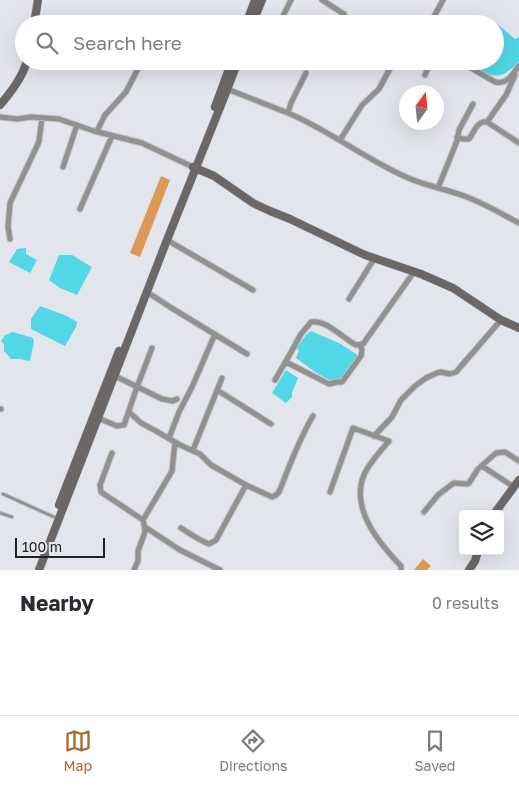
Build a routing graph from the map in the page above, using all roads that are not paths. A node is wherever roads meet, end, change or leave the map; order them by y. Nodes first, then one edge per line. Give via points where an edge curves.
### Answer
1 (38, 0) edge
2 (255, 0) edge
3 (262, 0) edge
4 (291, 0) edge
5 (322, 0) edge
6 (443, 0) edge
7 (344, 14) dead end
8 (36, 15) edge
9 (249, 15) edge
10 (256, 15) edge
11 (284, 15) edge
12 (435, 15) edge
13 (518, 67) edge
14 (24, 70) edge
15 (137, 70) edge
16 (229, 70) edge
17 (234, 70) edge
18 (389, 70) edge
19 (427, 70) edge
20 (474, 70) edge
21 (306, 73) dead end
22 (425, 75) dead end
23 (227, 89) junction
24 (473, 104) dead end
25 (0, 106) edge
26 (288, 113) junction
27 (0, 117) edge
28 (42, 118) junction
29 (487, 122) junction
30 (77, 125) junction
31 (97, 132) junction
32 (112, 136) junction
33 (457, 137) junction
34 (340, 140) junction
35 (519, 143) edge
36 (63, 167) dead end
37 (194, 167) junction
38 (438, 188) junction
39 (80, 209) dead end
40 (519, 223) edge
41 (10, 239) dead end
42 (167, 240) junction
43 (374, 258) junction
44 (414, 272) junction
45 (253, 290) dead end
46 (147, 292) junction
47 (349, 299) dead end
48 (501, 320) junction
49 (519, 328) edge
50 (215, 334) junction
51 (360, 345) junction
52 (152, 348) dead end
53 (247, 354) dead end
54 (286, 362) junction
55 (114, 376) junction
56 (222, 378) dead end
57 (275, 380) dead end
58 (137, 387) junction
59 (217, 390) junction
60 (177, 399) dead end
61 (99, 408) junction
62 (129, 412) junction
63 (313, 416) dead end
64 (98, 418) junction
65 (271, 424) dead end
66 (374, 436) junction
67 (169, 438) junction
68 (175, 442) junction
69 (193, 450) junction
70 (112, 453) dead end
71 (519, 461) edge
72 (482, 466) junction
73 (519, 480) edge
74 (246, 485) junction
75 (514, 487) junction
76 (330, 492) dead end
77 (3, 494) dead end
78 (497, 510) edge
79 (424, 512) dead end
80 (0, 513) edge
81 (12, 517) dead end
82 (54, 517) junction
83 (143, 520) junction
84 (144, 526) junction
85 (181, 528) dead end
86 (477, 555) edge
87 (34, 570) edge
88 (39, 570) edge
89 (134, 570) edge
90 (220, 570) edge
91 (401, 570) edge
92 (469, 570) edge

1 - 8 street
2 - 9 street
3 - 10 street
4 - 11 street
5 - 7 street
6 - 12 street
13 - 20 street via 507,80 499,83
13 - 29 street via 506,94
14 - 25 street
15 - 31 street via 126,92 105,115
16 - 37 street
17 - 23 street
18 - 34 street via 379,89 362,105
19 - 22 street
21 - 26 street
23 - 26 street
23 - 37 street
24 - 33 street
26 - 34 street
27 - 28 street
28 - 30 street via 59,118
28 - 41 street via 39,141 10,203
29 - 33 street via 481,122 469,138
29 - 35 street
30 - 31 street
30 - 36 street
31 - 32 street
32 - 37 street via 142,144
32 - 39 street
33 - 38 street
34 - 38 street via 405,177
37 - 42 street
37 - 43 street via 270,211
37 - 61 street via 165,232
38 - 40 street via 466,197
42 - 45 street
42 - 46 street
43 - 44 street
43 - 47 street
44 - 48 street via 453,288
44 - 51 street
46 - 50 street
46 - 55 street
48 - 49 street
48 - 66 street via 456,372 440,372 414,386
50 - 53 street
50 - 67 street
51 - 54 street via 314,322 300,334
51 - 54 street via 361,356 342,382 329,384
52 - 58 street
54 - 57 street
55 - 58 street
55 - 61 street
56 - 59 street
58 - 60 street via 162,399
58 - 62 street
59 - 65 street
59 - 69 street
61 - 64 street
61 - 82 street
62 - 64 street via 124,425 117,426
62 - 67 street
63 - 74 street via 276,496 268,496
64 - 88 street
66 - 76 street via 353,428
66 - 91 street via 389,440 364,474 361,504 379,540
67 - 68 street
68 - 69 street
68 - 83 street via 171,474
69 - 74 street via 211,465
70 - 83 street via 100,485 101,492
71 - 72 street via 500,452
72 - 75 street
72 - 79 street via 469,483 454,483
73 - 75 street
74 - 85 street via 216,540 206,543
75 - 78 street
77 - 82 lane
80 - 81 lane
82 - 87 street
83 - 84 street
84 - 89 street
84 - 90 street via 180,550
86 - 92 street

